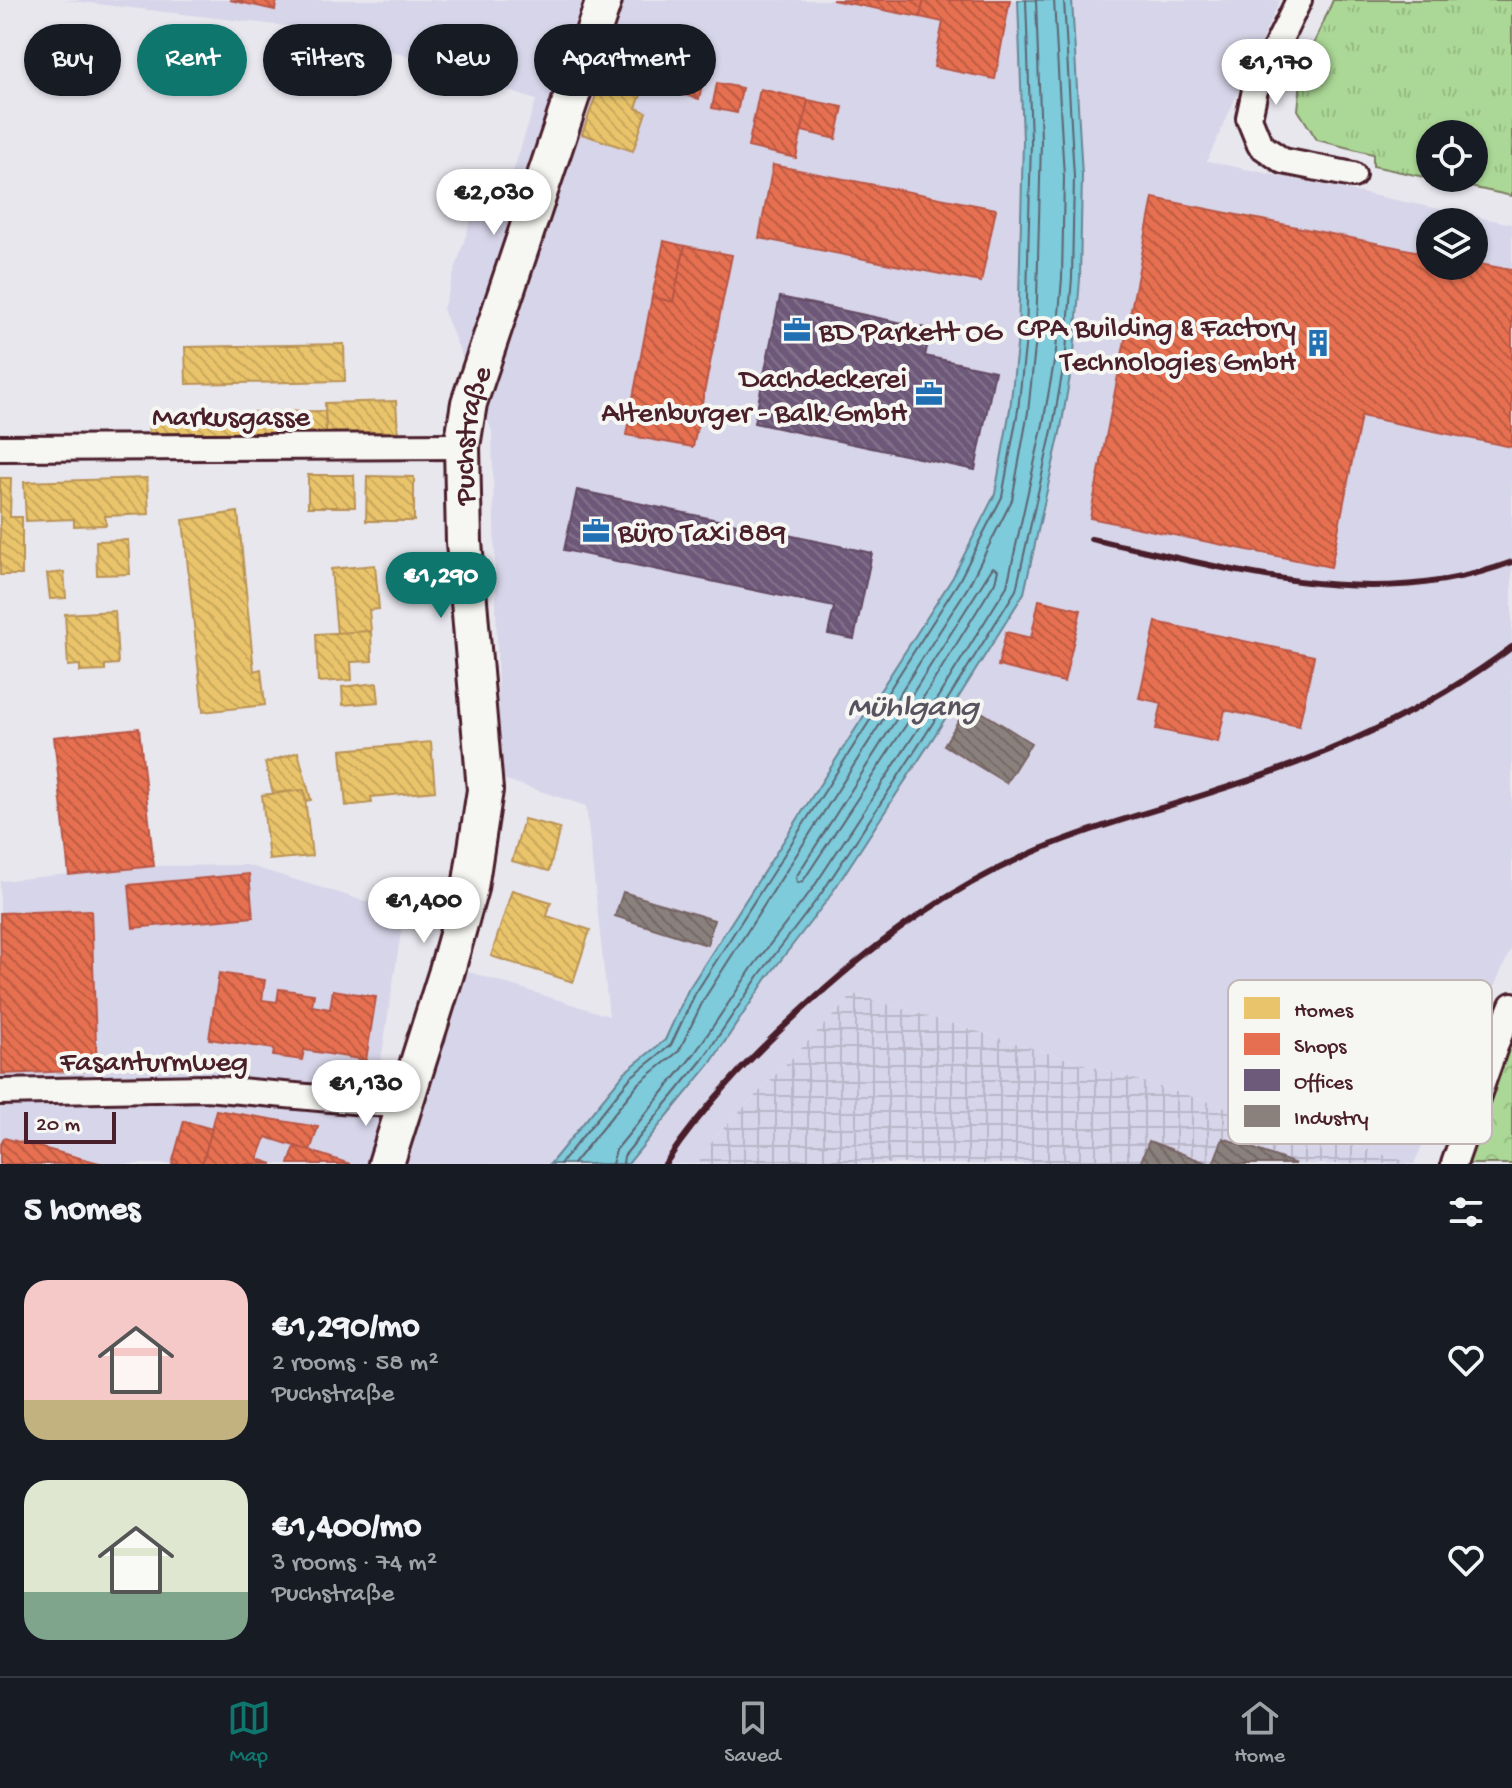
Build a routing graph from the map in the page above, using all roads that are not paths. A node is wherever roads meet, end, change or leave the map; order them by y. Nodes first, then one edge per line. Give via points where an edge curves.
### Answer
1 (604, 0) edge
2 (1299, 0) edge
3 (1353, 175) dead end
4 (462, 446) junction
5 (0, 448) edge
6 (1512, 1005) edge
7 (1492, 1055) edge
8 (0, 1092) edge
9 (402, 1108) junction
10 (1461, 1144) edge
11 (386, 1164) edge
12 (1454, 1164) edge

1 - 4 main road, Puchstraße via 473,391
2 - 3 street via 1255,90 1249,118 1260,145 1283,161
4 - 5 street, Markusgasse
4 - 9 main road, Puchstraße via 464,542 485,790 470,888
6 - 7 street
8 - 9 street, Fasanturmweg via 206,1088
9 - 11 main road, Puchstraße
10 - 12 street

